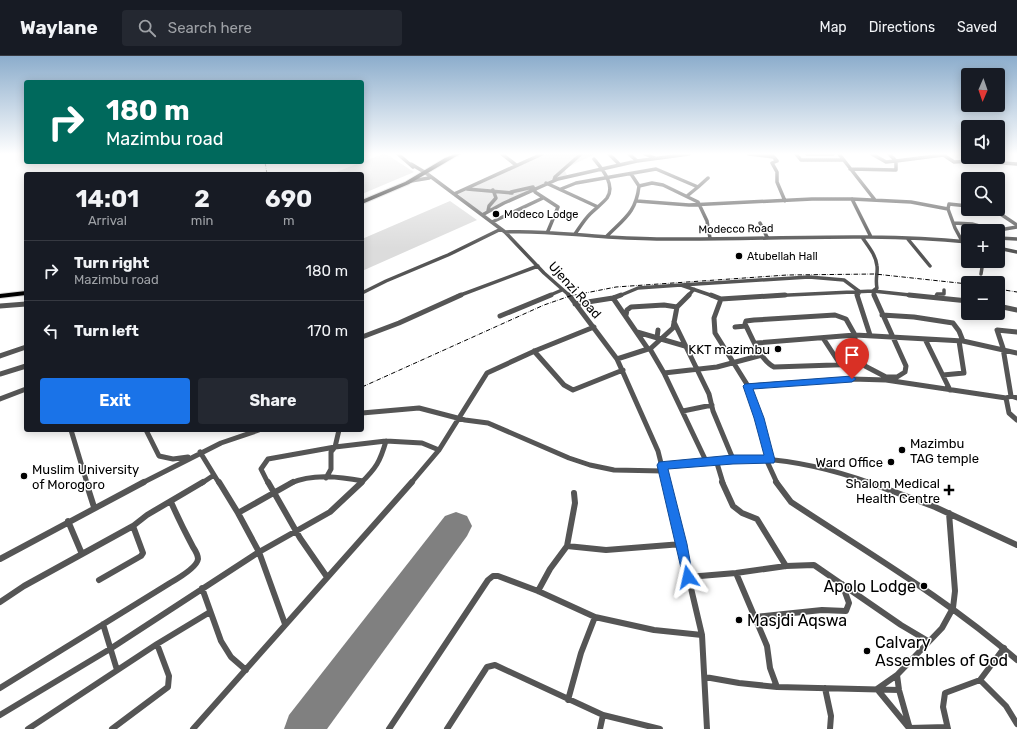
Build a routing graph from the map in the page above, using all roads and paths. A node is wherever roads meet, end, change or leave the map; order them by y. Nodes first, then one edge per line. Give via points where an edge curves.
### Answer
1 (400, 185) edge
2 (401, 185) edge
3 (442, 185) edge
4 (474, 185) edge
5 (538, 185) edge
6 (544, 185) edge
7 (553, 185) edge
8 (571, 185) edge
9 (609, 185) edge
10 (643, 185) edge
11 (664, 185) edge
12 (694, 185) edge
13 (779, 185) edge
14 (863, 185) edge
15 (639, 186) joint
16 (698, 187) joint
17 (467, 189) junction
18 (560, 189) junction
19 (493, 190) junction
20 (535, 191) junction
21 (511, 192) junction
22 (382, 194) junction
23 (454, 194) junction
24 (521, 195) junction
25 (687, 196) junction
26 (496, 198) junction
27 (543, 198) junction
28 (852, 199) junction
29 (875, 200) junction
30 (364, 201) edge
31 (637, 201) junction
32 (786, 201) junction
33 (504, 203) junction
34 (699, 204) junction
35 (961, 205) edge
36 (598, 207) junction
37 (948, 209) junction
38 (488, 211) junction
39 (482, 214) junction
40 (1003, 216) edge
41 (492, 222) junction
42 (760, 223) dead end
43 (954, 223) junction
44 (972, 224) edge
45 (1017, 226) edge
46 (1005, 228) edge
47 (503, 230) junction
48 (548, 231) junction
49 (575, 234) junction
50 (607, 236) junction
51 (862, 237) junction
52 (871, 237) junction
53 (710, 238) junction
54 (767, 238) junction
55 (907, 238) junction
56 (1005, 238) edge
57 (961, 239) edge
58 (1017, 239) edge
59 (961, 241) edge
60 (1005, 249) edge
61 (1017, 252) edge
62 (538, 266) junction
63 (930, 266) dead end
64 (982, 268) edge
65 (981, 274) dead end
66 (681, 285) junction
67 (694, 289) junction
68 (562, 290) junction
69 (944, 290) dead end
70 (873, 291) junction
71 (364, 292) edge
72 (860, 292) junction
73 (24, 293) edge
74 (0, 296) edge
75 (936, 297) junction
76 (613, 298) junction
77 (721, 300) junction
78 (961, 300) edge
79 (24, 304) edge
80 (575, 304) junction
81 (0, 306) edge
82 (1005, 307) edge
83 (677, 308) junction
84 (1017, 310) edge
85 (882, 314) junction
86 (626, 315) junction
87 (500, 316) dead end
88 (674, 321) junction
89 (746, 326) junction
90 (594, 327) junction
91 (735, 327) dead end
92 (658, 330) dead end
93 (638, 332) junction
94 (1017, 332) edge
95 (854, 335) junction
96 (870, 335) junction
97 (364, 337) edge
98 (893, 337) junction
99 (823, 338) junction
100 (660, 339) junction
101 (925, 339) junction
102 (961, 341) junction
103 (757, 343) junction
104 (685, 346) junction
105 (24, 348) edge
106 (1003, 348) junction
107 (649, 349) junction
108 (534, 351) junction
109 (1017, 353) edge
110 (762, 355) junction
111 (0, 356) edge
112 (616, 358) junction
113 (733, 363) junction
114 (840, 364) junction
115 (864, 364) junction
116 (24, 367) edge
117 (696, 369) junction
118 (623, 370) junction
119 (664, 373) junction
120 (0, 374) edge
121 (943, 375) junction
122 (886, 379) junction
123 (897, 379) junction
124 (748, 386) junction
125 (24, 390) edge
126 (950, 390) junction
127 (1011, 397) edge
128 (0, 399) edge
129 (712, 405) junction
130 (683, 411) junction
131 (364, 413) edge
132 (457, 419) junction
133 (1017, 420) edge
134 (72, 432) edge
135 (147, 432) edge
136 (247, 432) edge
137 (339, 432) edge
138 (386, 441) junction
139 (336, 446) junction
140 (323, 449) junction
141 (439, 450) junction
142 (200, 452) junction
143 (193, 456) junction
144 (331, 456) junction
145 (733, 459) junction
146 (768, 459) junction
147 (716, 460) junction
148 (706, 461) junction
149 (663, 468) junction
150 (214, 475) junction
151 (326, 478) junction
152 (363, 481) junction
153 (273, 492) junction
154 (574, 493) dead end
155 (171, 502) junction
156 (94, 507) junction
157 (238, 513) junction
158 (949, 513) junction
159 (68, 521) junction
160 (133, 526) junction
161 (296, 531) junction
162 (682, 544) junction
163 (1017, 545) edge
164 (567, 546) junction
165 (259, 552) junction
166 (82, 554) junction
167 (0, 559) edge
168 (786, 566) junction
169 (736, 573) junction
170 (328, 577) junction
171 (688, 577) junction
172 (99, 580) dead end
173 (842, 584) junction
174 (202, 588) junction
175 (538, 591) junction
176 (0, 602) edge
177 (953, 608) junction
178 (210, 612) junction
179 (595, 617) junction
180 (755, 617) junction
181 (103, 624) junction
182 (285, 624) junction
183 (702, 635) junction
184 (928, 641) junction
185 (157, 644) junction
186 (1004, 648) junction
187 (110, 649) junction
188 (1017, 660) edge
189 (117, 670) junction
190 (246, 670) junction
191 (897, 675) junction
192 (704, 677) junction
193 (980, 680) junction
194 (777, 687) junction
195 (0, 688) edge
196 (825, 688) junction
197 (877, 689) junction
198 (899, 690) junction
199 (568, 700) junction
200 (0, 715) edge
201 (603, 715) junction
202 (1017, 724) edge
203 (910, 728) edge
204 (947, 728) edge
205 (28, 729) edge
206 (112, 729) edge
207 (193, 729) edge
208 (389, 729) edge
209 (447, 729) edge
210 (600, 729) edge
211 (660, 729) edge
212 (707, 729) edge
213 (830, 729) edge

1 - 22 highway
2 - 22 highway
3 - 23 street, Ujenzi Road
4 - 17 street
5 - 21 street
6 - 20 street
7 - 18 street
8 - 18 street
9 - 36 street via 606,200
10 - 15 street
11 - 25 street
12 - 16 street
13 - 32 street
14 - 29 street
15 - 31 street
16 - 25 street
17 - 19 street
17 - 23 street
18 - 36 street
19 - 21 street
19 - 26 street
20 - 24 street
20 - 27 street
21 - 24 street
22 - 30 highway
23 - 39 street, Ujenzi Road
24 - 33 street
25 - 34 street
26 - 33 street
26 - 38 street via 487,208
27 - 41 street
27 - 48 street via 558,208
28 - 29 street
28 - 32 street
28 - 52 street
29 - 37 street via 911,202
31 - 34 street
31 - 50 street via 629,214
32 - 34 street
33 - 38 street
34 - 53 street via 707,221
35 - 37 street via 949,204
36 - 49 street
37 - 43 street
38 - 39 street
39 - 41 street, Ujenzi Road
40 - 45 street
41 - 47 street, Ujenzi Road
42 - 54 street
43 - 44 street
43 - 57 street
45 - 46 street
47 - 48 street, Modecco Road
47 - 62 street, Ujenzi Road
47 - 71 street
48 - 49 street, Modecco Road
49 - 50 street, Modecco Road
50 - 53 street, Modecco Road
51 - 52 street, Modecco Road
51 - 54 street, Modecco Road
51 - 70 street via 875,258 877,267 877,288
52 - 55 street, Modecco Road
53 - 54 street, Modecco Road
55 - 59 street, Modecco Road
55 - 63 street
56 - 58 street
60 - 61 street
62 - 68 street, Ujenzi Road
62 - 97 street
64 - 65 street
66 - 67 street
66 - 72 street via 809,277 844,280
66 - 76 street via 638,288
67 - 77 street
67 - 83 street
68 - 80 street, Ujenzi Road
68 - 87 street
69 - 75 street via 944,294 937,294
70 - 72 street
70 - 75 street
70 - 85 street
72 - 77 street
72 - 96 street via 857,298
73 - 74 highway
75 - 78 street
76 - 80 street
76 - 86 street
77 - 113 street via 714,318 715,333
79 - 81 street
80 - 90 street, Ujenzi Road
82 - 84 street
83 - 86 street via 664,305 631,307
83 - 88 street
85 - 98 street
85 - 102 street via 953,323 959,331
86 - 93 street
88 - 100 street via 673,328
88 - 104 street
89 - 91 street
89 - 95 street via 746,321 754,320 835,315 844,316 849,320
89 - 103 street
90 - 108 street
90 - 112 street, Ujenzi Road
92 - 100 street
93 - 100 street
93 - 107 street
94 - 106 street via 997,329
95 - 96 street
95 - 99 street
95 - 115 street
96 - 98 street
98 - 101 street
98 - 123 street via 906,366 905,372
99 - 103 street
99 - 114 street
100 - 104 street
100 - 107 street
101 - 102 street
101 - 121 street
102 - 106 street
102 - 121 street via 964,373
103 - 110 street
104 - 117 street
105 - 111 street
106 - 109 street
106 - 127 street
107 - 112 street
107 - 119 street
108 - 118 street via 564,385 573,390
108 - 132 street via 488,373
110 - 113 street
110 - 114 street via 774,367
112 - 118 street, Ujenzi Road
113 - 117 street
113 - 124 street
114 - 115 street
115 - 122 street
116 - 120 street
117 - 119 street
117 - 129 street
118 - 149 street, Ujenzi Road
119 - 130 street
121 - 126 street
122 - 123 street
122 - 124 street
123 - 126 street via 905,383
124 - 146 street via 759,418
125 - 128 street
126 - 127 street
127 - 133 street via 1009,413
129 - 130 street
129 - 145 street
130 - 148 street
131 - 132 street via 419,408
132 - 141 street
132 - 149 street via 488,423 590,465 614,470
134 - 156 street
135 - 143 street via 159,456 173,459
136 - 142 street
137 - 139 street
138 - 139 street
138 - 141 street via 422,443
138 - 152 street via 375,469
139 - 140 street
139 - 144 street
140 - 144 street
140 - 153 street via 268,459 261,469
141 - 170 street
142 - 143 street
142 - 150 street
143 - 156 street
144 - 151 street via 331,469
145 - 146 street
145 - 147 street
146 - 158 street via 843,473
146 - 177 street via 778,486 791,502
147 - 148 street
147 - 168 street via 735,509 757,519
148 - 149 street
149 - 162 street, Ujenzi Road
150 - 155 street
150 - 157 street
151 - 152 street via 345,477
151 - 153 street via 302,479
152 - 161 street via 330,512
153 - 157 street
153 - 161 street
154 - 164 street via 575,503
155 - 160 street
155 - 181 street via 182,529 195,550 198,559 196,563 172,582
156 - 159 street
157 - 165 street
158 - 163 street
158 - 177 street via 955,591
159 - 166 street
159 - 167 street
160 - 166 street
160 - 172 street via 143,552 141,556
161 - 165 street
161 - 170 street
162 - 164 street via 606,550
162 - 171 street, Ujenzi Road
164 - 175 street
165 - 174 street
165 - 182 street
166 - 176 street
168 - 169 street
168 - 173 street via 814,565
169 - 171 street
169 - 180 street
170 - 182 street
171 - 183 street, Ujenzi Road
173 - 180 street via 849,603 846,611 822,610
173 - 184 street
174 - 178 street
174 - 187 street
175 - 179 street
175 - 208 street via 498,576 490,578
177 - 184 street via 942,628
177 - 186 street
178 - 185 street
178 - 190 street via 221,641 231,657
179 - 183 street via 654,630
179 - 199 street via 581,653
180 - 194 street via 767,646 770,668
181 - 187 street
181 - 195 street
182 - 190 street
183 - 192 street, Ujenzi Road
184 - 191 street
185 - 189 street
185 - 206 street via 170,676 168,687
186 - 188 street
186 - 193 street
187 - 189 street
187 - 200 street
189 - 205 street
190 - 207 street
191 - 197 street
191 - 198 street
192 - 194 street
192 - 212 street, Ujenzi Road
193 - 202 street via 1006,706
193 - 204 street via 945,693 942,711
194 - 196 street
196 - 197 street
196 - 213 street via 831,716
197 - 198 street
197 - 203 street
198 - 203 street
199 - 201 street
199 - 209 street via 495,665 490,665
201 - 210 street
201 - 211 street
203 - 204 street

